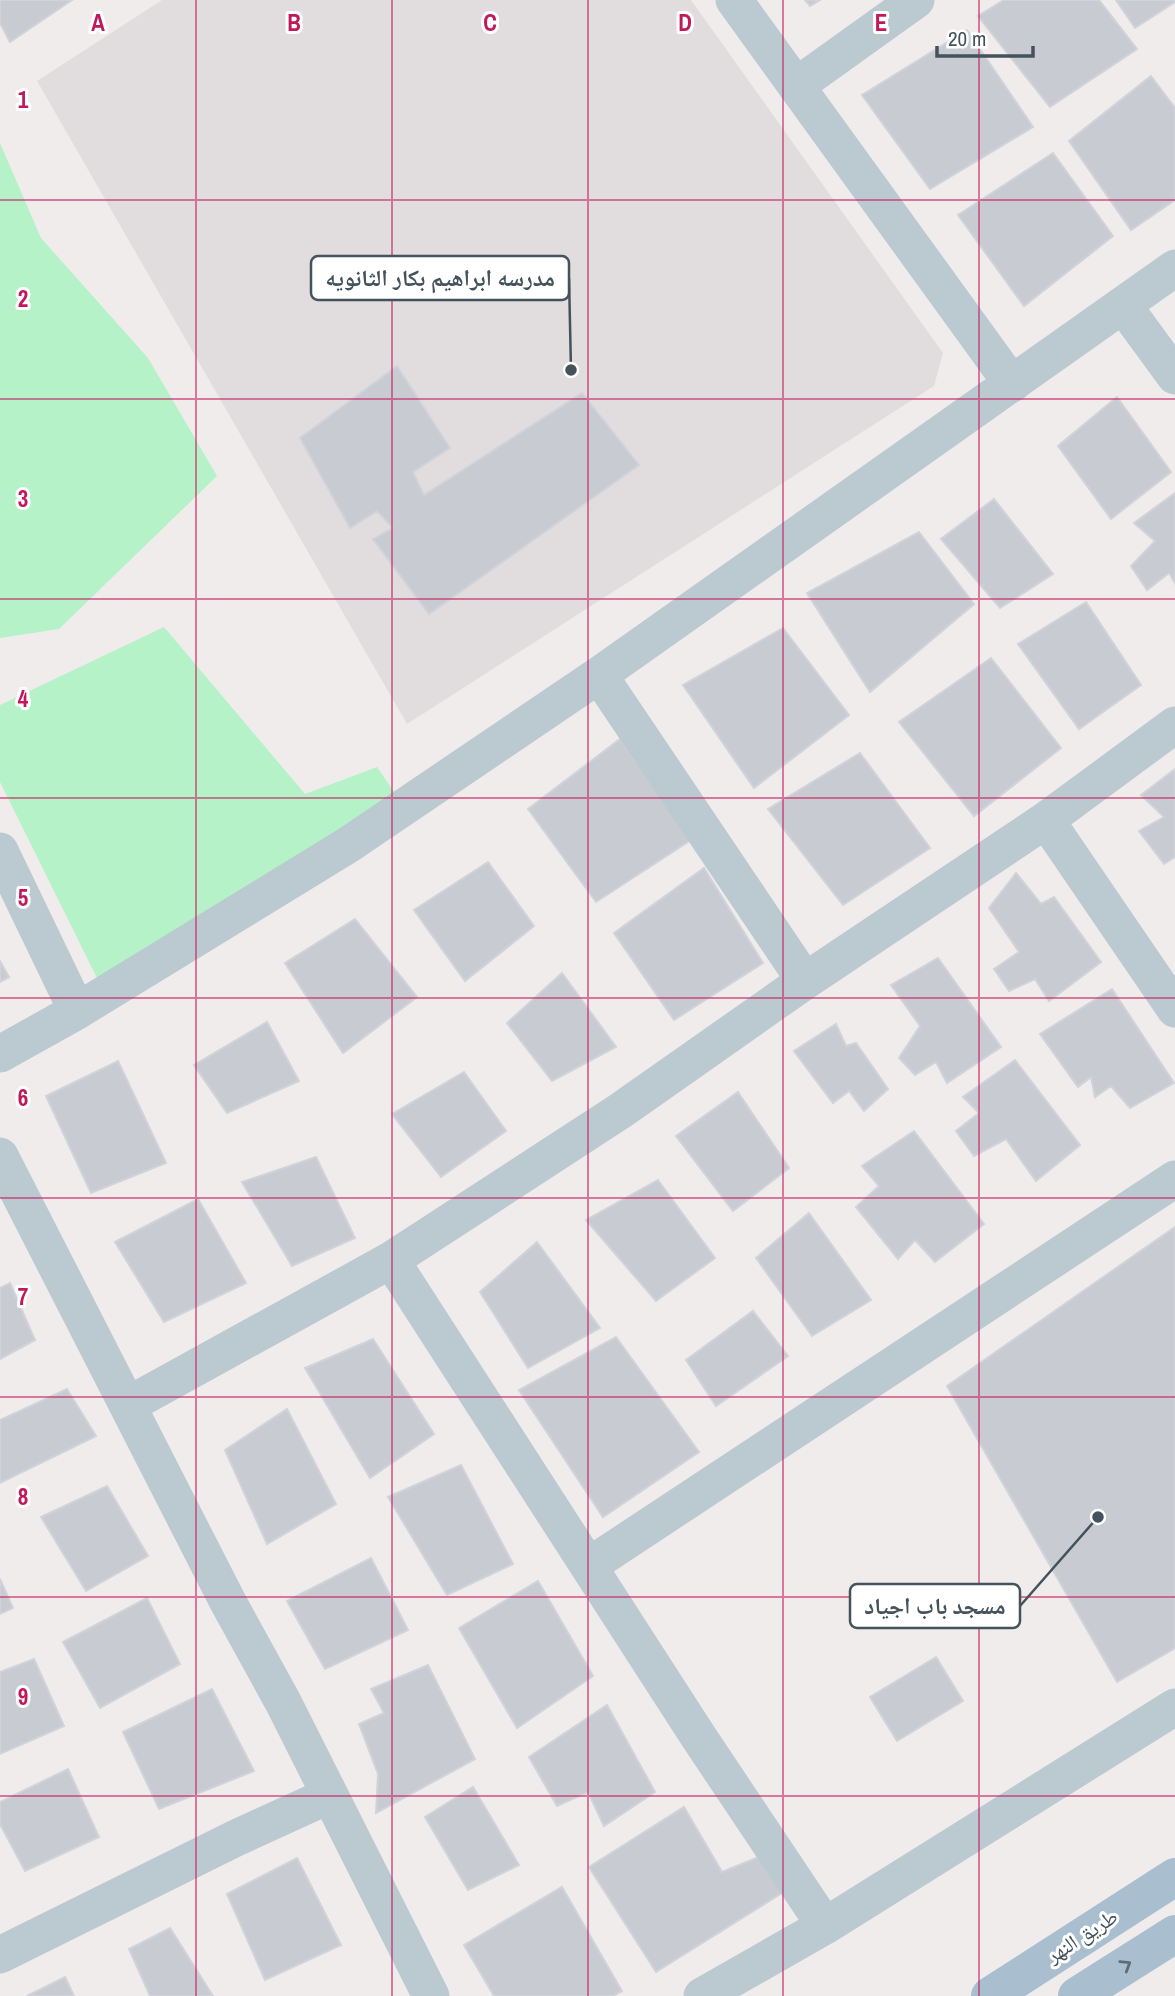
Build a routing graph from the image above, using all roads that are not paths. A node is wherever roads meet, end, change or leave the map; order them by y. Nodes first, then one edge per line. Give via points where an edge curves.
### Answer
1 (734, 0) edge
2 (916, 0) edge
3 (796, 86) junction
4 (1175, 268) edge
5 (1123, 305) junction
6 (1175, 376) edge
7 (1012, 384) junction
8 (599, 675) junction
9 (1175, 725) edge
10 (1046, 820) junction
11 (0, 852) edge
12 (805, 981) junction
13 (1175, 1009) edge
14 (77, 1011) junction
15 (0, 1054) edge
16 (0, 1156) edge
17 (1175, 1179) edge
18 (391, 1260) junction
19 (128, 1405) junction
20 (590, 1565) junction
21 (1175, 1707) edge
22 (330, 1795) junction
23 (1175, 1877) edge
24 (825, 1926) junction
25 (1175, 1934) edge
26 (0, 1955) edge
27 (431, 1996) edge
28 (702, 1996) edge
29 (989, 1996) edge
30 (1077, 1996) edge

1 - 3 street
2 - 3 street
3 - 7 street
4 - 5 street
5 - 6 street
5 - 7 street
7 - 8 street
8 - 12 street
8 - 14 street via 348,845
9 - 10 street
10 - 12 street
10 - 13 street
11 - 14 street
12 - 18 street via 620,1111
14 - 15 street
16 - 19 street
17 - 20 street
18 - 19 street
18 - 20 street
19 - 22 street
20 - 24 street
21 - 24 street
22 - 26 street
22 - 27 street
23 - 29 main road, طريق النهر
24 - 28 street
30 -> 25 main road

